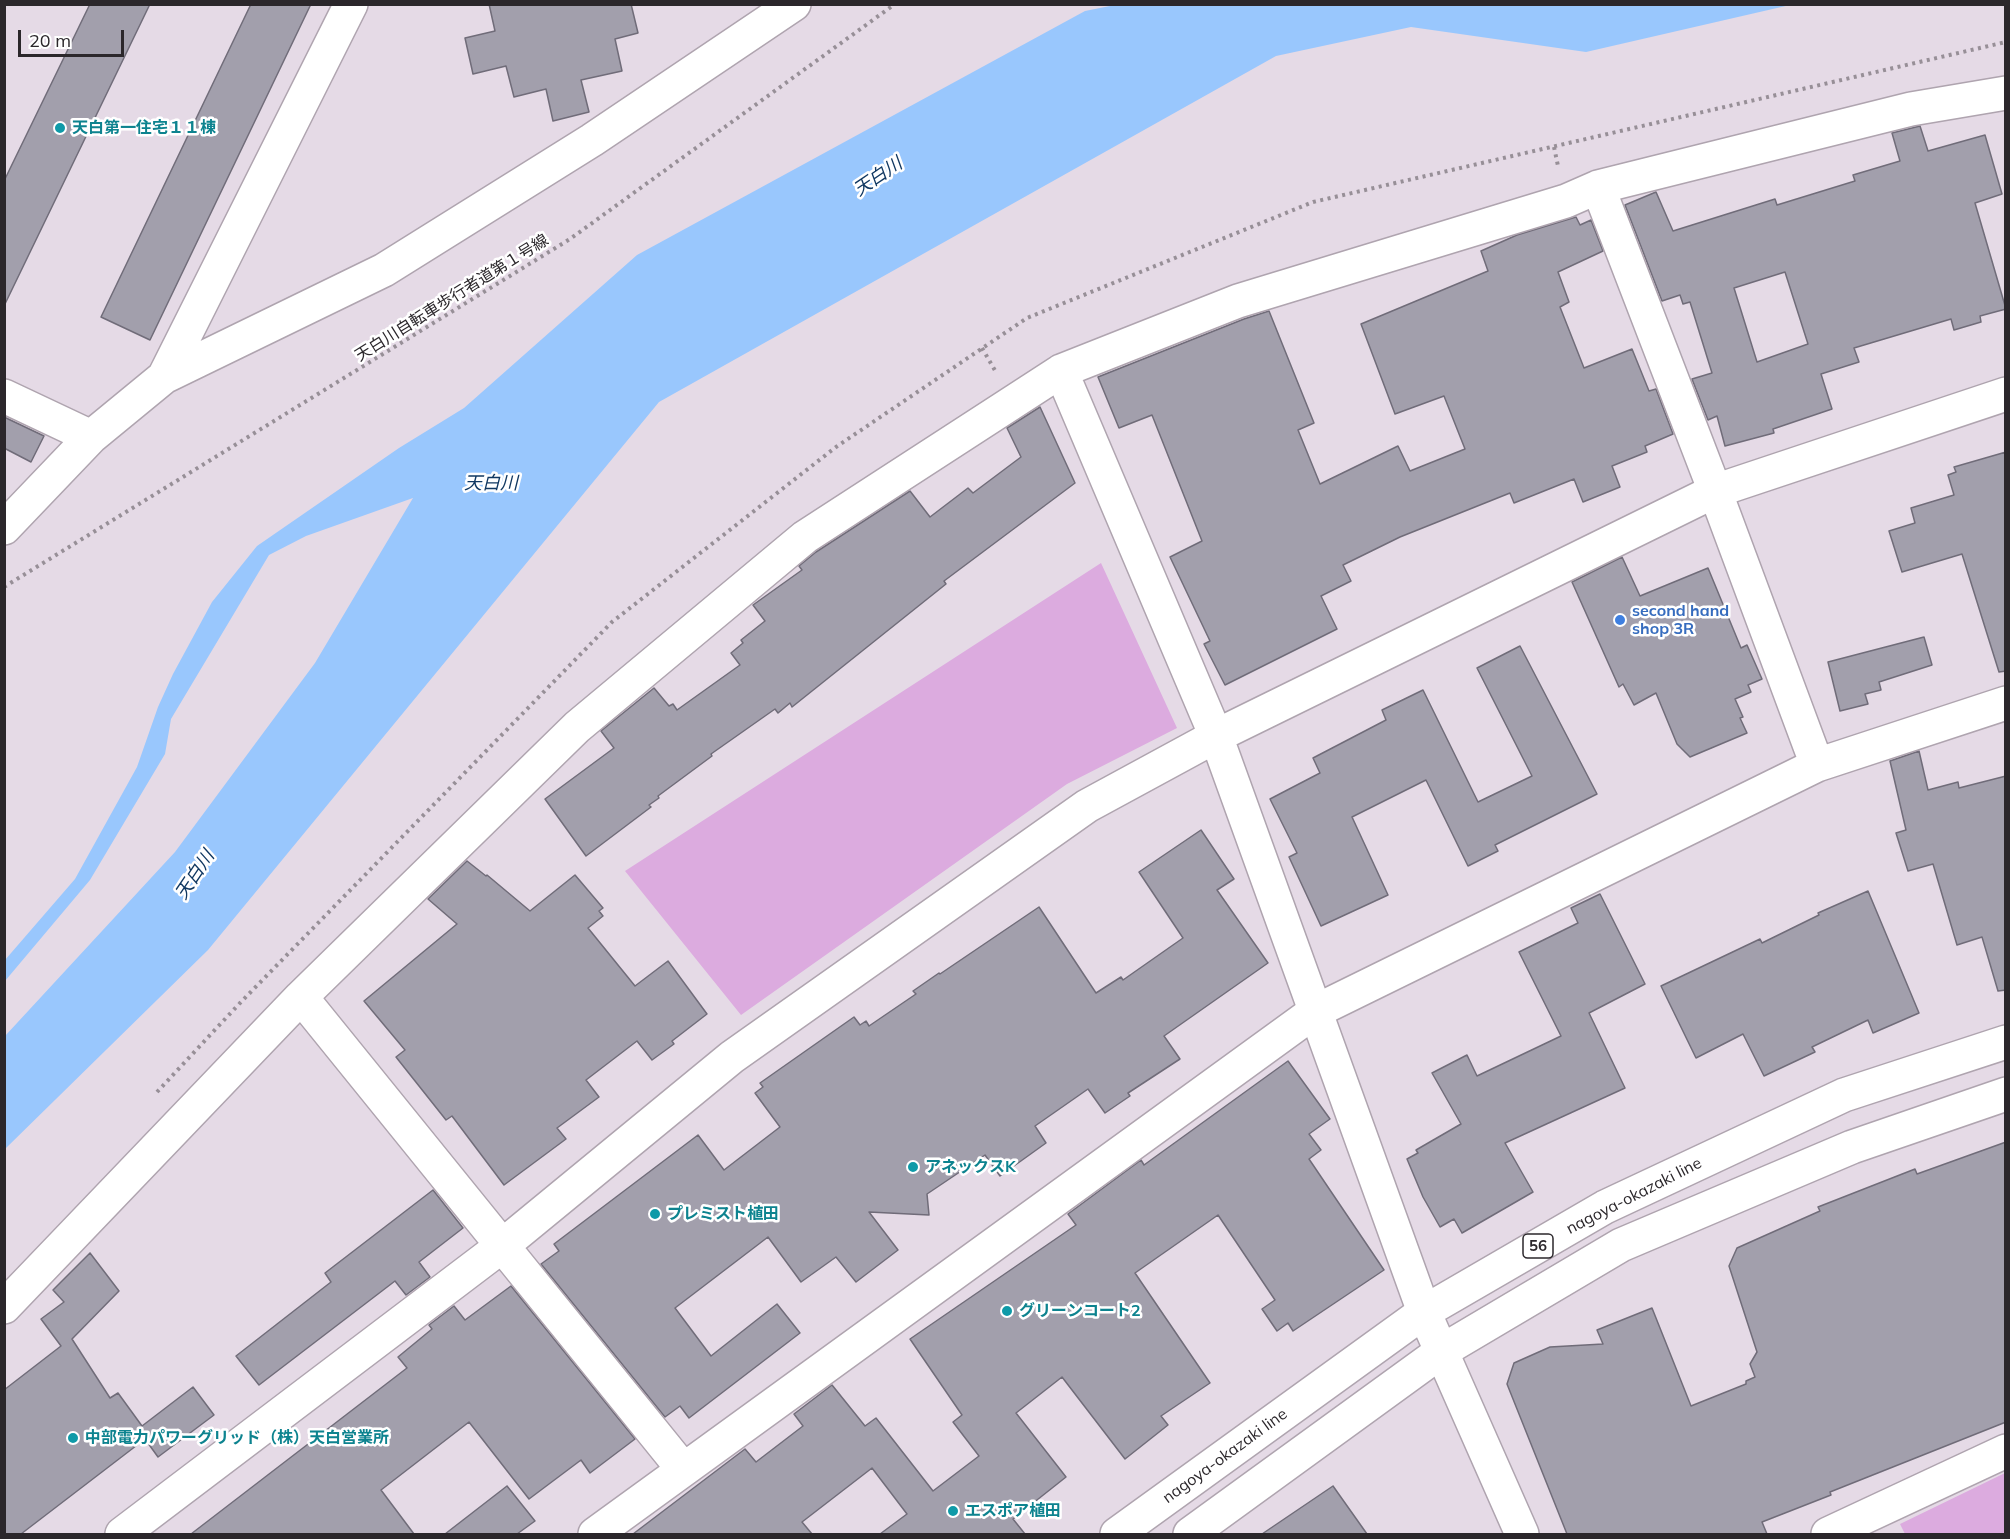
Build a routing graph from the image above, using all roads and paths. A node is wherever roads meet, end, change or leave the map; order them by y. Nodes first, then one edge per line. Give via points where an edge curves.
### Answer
1 (351, 4) edge
2 (794, 4) edge
3 (895, 4) edge
4 (2006, 42) edge
5 (2006, 93) edge
6 (1598, 187) junction
7 (1060, 371) junction
8 (165, 377) junction
9 (2006, 394) edge
10 (4, 396) edge
11 (92, 437) junction
12 (1715, 491) junction
13 (4, 528) edge
14 (4, 587) edge
15 (2006, 703) edge
16 (1216, 736) junction
17 (1817, 765) junction
18 (301, 997) junction
19 (1314, 1012) junction
20 (2006, 1042) edge
21 (2006, 1094) edge
22 (151, 1100) dead end
23 (502, 1246) junction
24 (4, 1307) edge
25 (1424, 1312) junction
26 (1442, 1351) junction
27 (2006, 1451) edge
28 (683, 1469) junction
29 (1880, 1523) edge
30 (122, 1534) edge
31 (595, 1534) edge
32 (1117, 1534) edge
33 (1190, 1534) edge
34 (1522, 1534) edge
35 (1828, 1534) edge

1 - 8 street
2 - 8 street via 592,140 384,270
3 - 14 path, 天白川自転車歩行者道第１号線 via 570,239
4 - 22 path via 1314,202 1027,318 836,447 612,622 248,994
5 - 6 street via 1911,109
6 - 7 street via 1566,201 1238,301
6 - 12 street
7 - 16 street
7 - 18 street via 795,545 577,727
8 - 11 street
9 - 12 street
10 - 11 street
11 - 13 street
12 - 16 street
12 - 17 street
15 - 17 street
16 - 19 street
16 - 23 street via 1087,806 742,1051
17 - 19 street
18 - 23 street
18 - 24 street
19 - 25 street
19 - 28 street
20 - 25 street, nagoya-okazaki line / 56 via 1833,1100 1605,1207
21 - 26 street, 56 via 1852,1147 1621,1245
23 - 28 street
23 - 30 street
25 - 26 street
25 - 32 street, nagoya-okazaki line / 56
26 - 33 street, 56
26 - 34 street
27 - 29 street
28 - 31 street
29 - 35 street

